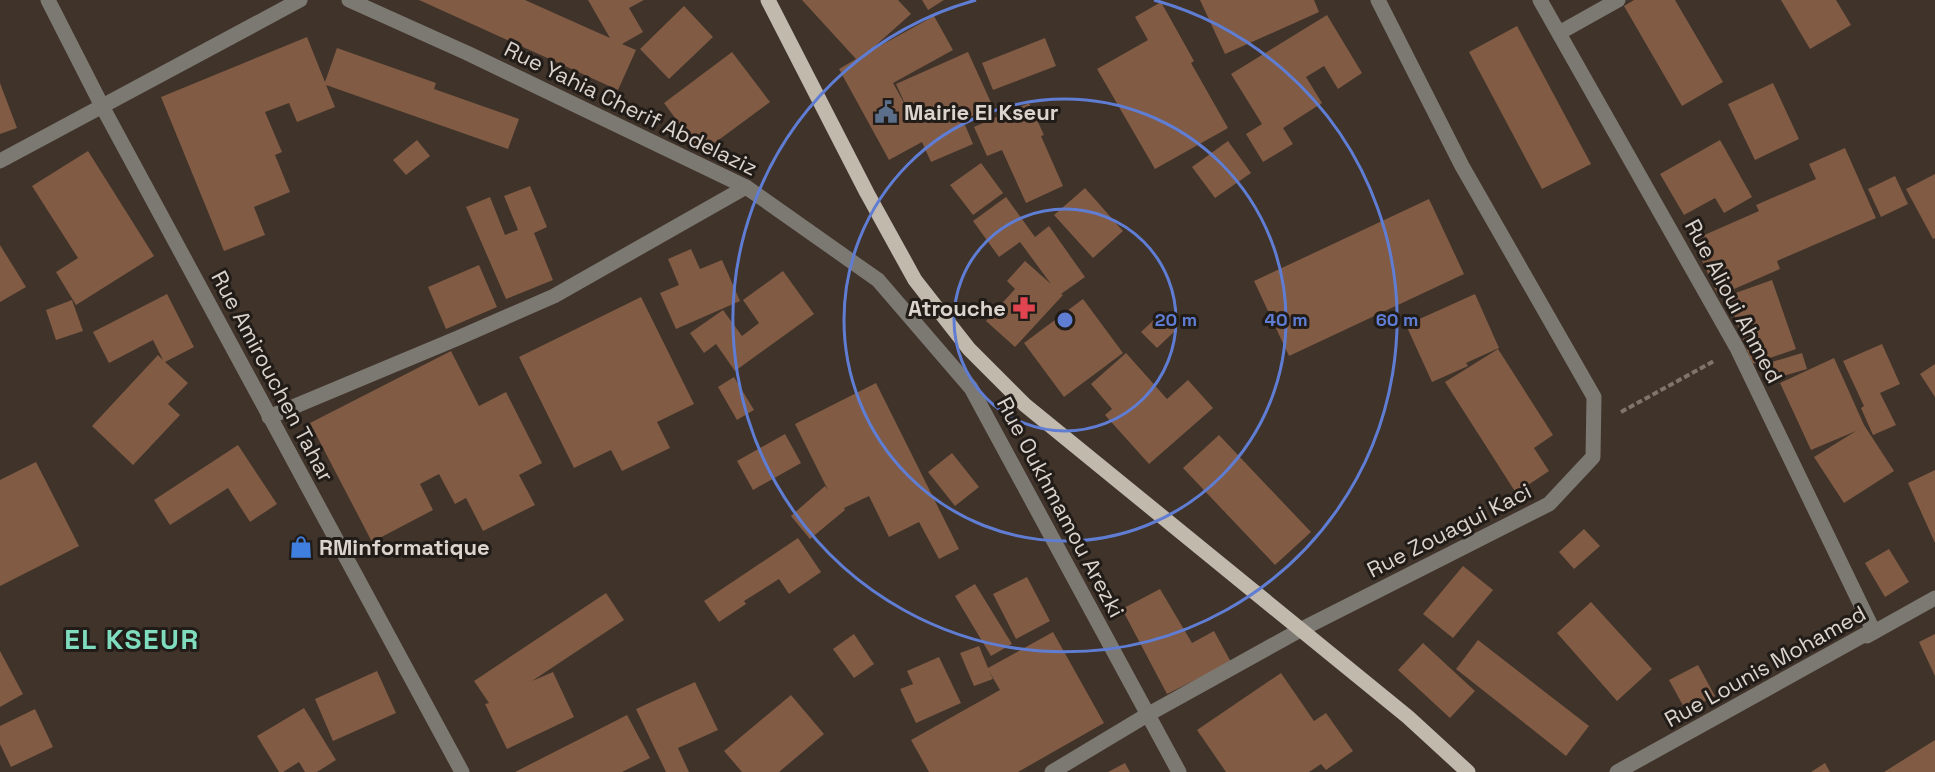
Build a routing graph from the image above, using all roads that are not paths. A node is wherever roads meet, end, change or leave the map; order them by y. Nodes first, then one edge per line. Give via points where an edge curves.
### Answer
1 (48, 0) edge
2 (300, 0) edge
3 (349, 0) edge
4 (768, 0) edge
5 (1378, 0) edge
6 (1540, 0) edge
7 (1618, 0) edge
8 (1559, 33) junction
9 (103, 108) junction
10 (0, 161) edge
11 (746, 187) junction
12 (878, 280) joint
13 (269, 417) junction
14 (1935, 598) edge
15 (1302, 629) junction
16 (1146, 715) junction
17 (462, 772) edge
18 (1052, 772) edge
19 (1179, 772) edge
20 (1468, 772) edge
21 (1617, 772) edge

1 - 9 street, Rue Amirouchen Tahar
2 - 9 street
3 - 11 street, Rue Yahia Cherif Abdelaziz
4 - 15 main road via 915,280 969,349 1025,405
5 - 15 street, Rue Zouagui Kaci via 1462,166 1594,397 1593,457 1549,504
6 - 8 street, Rue Alioui Ahmed
7 - 8 street
8 - 21 street, Rue Alioui Ahmed via 1737,348 1873,630
9 - 10 street
9 - 13 street, Rue Amirouchen Tahar
11 - 12 street, Rue Yahia Cherif Abdelaziz
11 - 13 street via 554,296
12 - 16 street, Rue Oukhmamou Arezki via 971,388
13 - 17 street, Rue Amirouchen Tahar
14 - 21 street, Rue Lounis Mohamed
15 - 16 street, Rue Zouagui Kaci
15 - 20 main road
16 - 18 street, Rue Zouagui Kaci
16 - 19 street, Rue Oukhmamou Arezki

